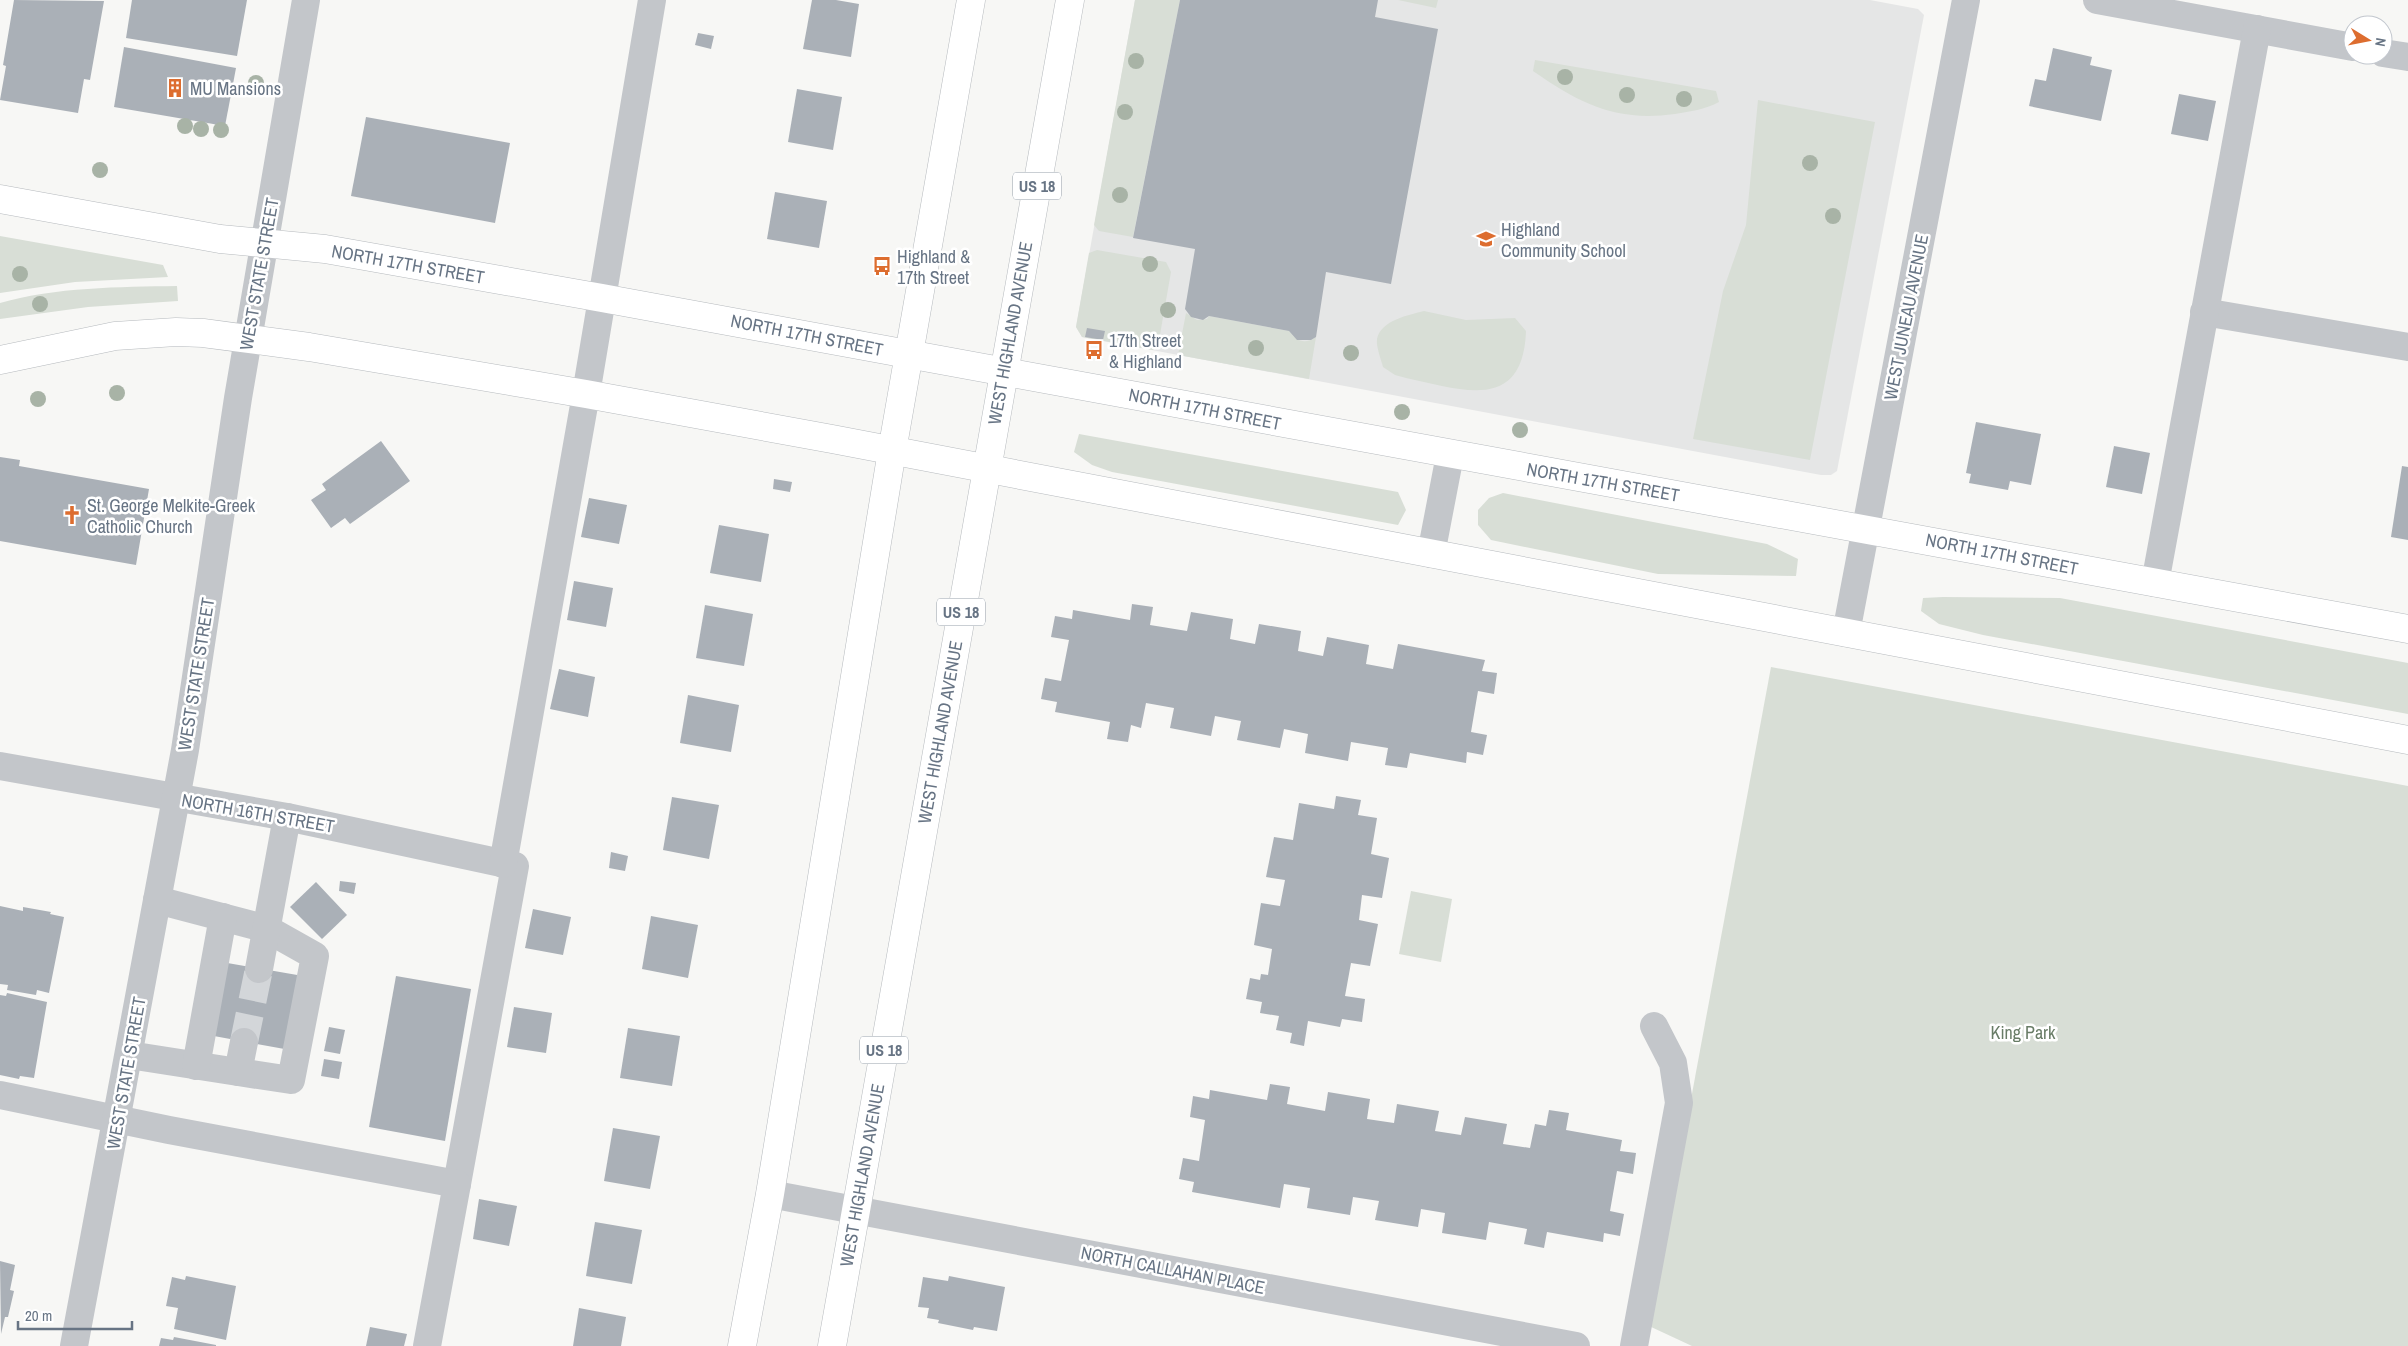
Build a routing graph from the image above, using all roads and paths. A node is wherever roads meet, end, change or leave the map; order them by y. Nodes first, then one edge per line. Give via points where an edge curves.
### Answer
1 (306, 0) edge
2 (652, 0) edge
3 (972, 0) edge
4 (1070, 0) edge
5 (1966, 0) edge
6 (2097, 0) edge
7 (2257, 29) junction
8 (2343, 45) edge
9 (2393, 55) edge
10 (2408, 57) edge
11 (0, 199) edge
12 (265, 243) junction
13 (602, 298) junction
14 (2204, 312) junction
15 (249, 340) junction
16 (2408, 347) edge
17 (909, 354) junction
18 (0, 360) edge
19 (1003, 372) junction
20 (586, 394) junction
21 (892, 451) junction
22 (1450, 454) junction
23 (986, 469) junction
24 (1867, 529) junction
25 (1431, 554) junction
26 (2155, 582) junction
27 (2408, 630) edge
28 (1846, 633) junction
29 (2408, 740) edge
30 (0, 766) edge
31 (176, 798) junction
32 (287, 817) junction
33 (509, 865) junction
34 (157, 900) junction
35 (223, 917) junction
36 (267, 929) junction
37 (259, 969) tunnel mouth
38 (1654, 1026) dead end
39 (244, 1042) tunnel mouth
40 (129, 1055) junction
41 (196, 1066) junction
42 (238, 1072) junction
43 (0, 1095) edge
44 (118, 1118) junction
45 (457, 1184) junction
46 (770, 1194) junction
47 (856, 1210) junction
48 (74, 1346) edge
49 (427, 1346) edge
50 (742, 1346) edge
51 (832, 1346) edge
52 (1576, 1346) edge
53 (1634, 1346) edge

1 - 12 street, WEST STATE STREET
2 - 13 street
3 - 17 main road
4 - 19 main road, WEST HIGHLAND AVENUE / US 18
5 - 24 street, WEST JUNEAU AVENUE
6 - 7 street
7 - 8 street
7 - 14 street
9 - 10 street
11 - 12 main road, NORTH 17TH STREET via 220,239
12 - 13 main road, NORTH 17TH STREET via 325,249
12 - 15 street, WEST STATE STREET
13 - 17 main road, NORTH 17TH STREET
13 - 20 street
14 - 16 street
14 - 26 street
15 - 18 main road via 176,332 115,336
15 - 20 main road
15 - 31 street, WEST STATE STREET
17 - 19 main road, NORTH 17TH STREET
17 - 21 main road
19 - 22 main road, NORTH 17TH STREET
19 - 23 main road, WEST HIGHLAND AVENUE / US 18
20 - 21 main road
20 - 33 street
21 - 23 main road
21 - 46 main road
22 - 24 main road, NORTH 17TH STREET
22 - 25 street
23 - 25 main road
23 - 47 main road, WEST HIGHLAND AVENUE / US 18
24 - 26 main road, NORTH 17TH STREET
24 - 28 street, WEST JUNEAU AVENUE
25 - 28 main road
26 - 27 main road, NORTH 17TH STREET
28 - 29 main road
30 - 31 street, NORTH 16TH STREET
31 - 32 street, NORTH 16TH STREET
31 - 34 street, WEST STATE STREET
32 - 33 street, NORTH 16TH STREET
32 - 36 street
33 - 45 street
34 - 35 street
34 - 40 street, WEST STATE STREET
35 - 36 street
35 - 41 street
36 - 37 street
36 - 42 street via 315,956 290,1080
38 - 53 street via 1673,1063 1679,1103
39 - 42 street
40 - 41 street
40 - 44 street, WEST STATE STREET
41 - 42 street
43 - 44 street
44 - 45 street
44 - 48 street, WEST STATE STREET
45 - 49 street
46 - 47 street, NORTH CALLAHAN PLACE
46 - 50 main road
47 - 51 main road, WEST HIGHLAND AVENUE / US 18
47 - 52 street, NORTH CALLAHAN PLACE

